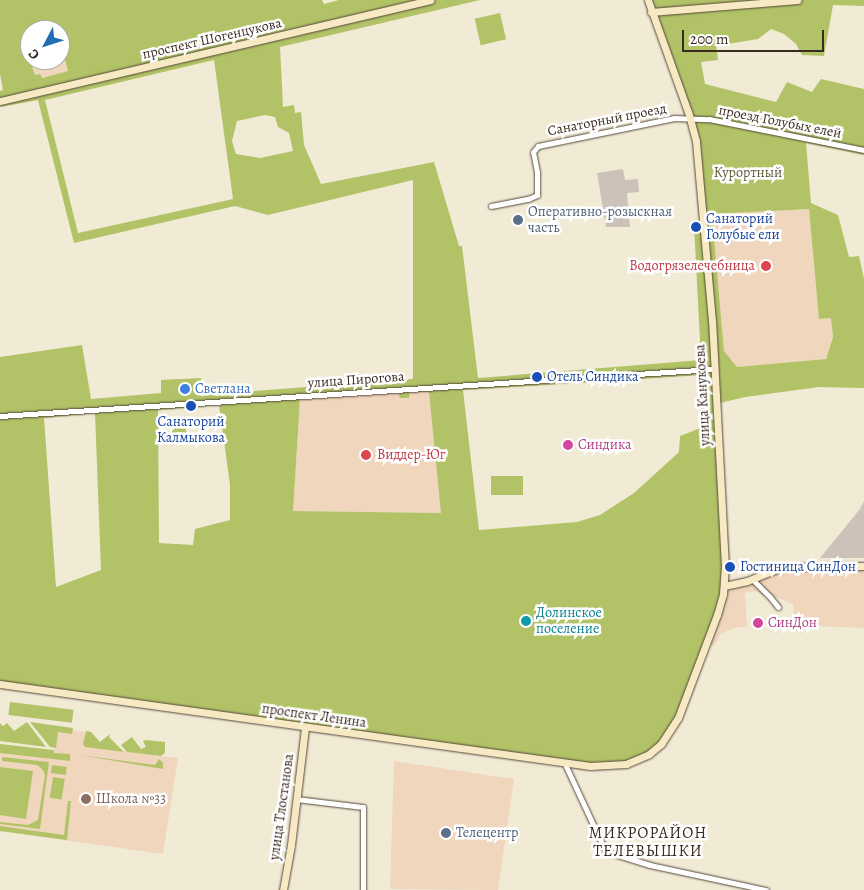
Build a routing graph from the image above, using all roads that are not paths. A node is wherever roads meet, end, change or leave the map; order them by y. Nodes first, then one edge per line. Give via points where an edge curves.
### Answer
1 (430, 0) edge
2 (648, 0) edge
3 (798, 0) edge
4 (651, 12) junction
5 (0, 101) edge
6 (691, 118) junction
7 (864, 150) edge
8 (491, 206) dead end
9 (714, 369) junction
10 (0, 416) edge
11 (864, 566) edge
12 (752, 579) junction
13 (724, 586) junction
14 (778, 608) dead end
15 (0, 684) edge
16 (305, 727) junction
17 (564, 762) junction
18 (626, 764) joint
19 (296, 799) junction
20 (282, 890) edge
21 (363, 890) edge
22 (766, 890) edge

1 - 5 street, проспект Шогенцукова
2 - 4 street, улица Канукоева
3 - 4 street
4 - 6 street, улица Канукоева
6 - 7 street, проезд Голубых елей
6 - 8 street, Санаторный проезд via 674,118 538,146 533,152 537,195
6 - 9 street, улица Канукоева via 704,227
9 - 10 street, улица Пирогова
9 - 13 street, улица Канукоева
11 - 12 street via 789,567
12 - 13 street
12 - 14 street
13 - 18 street, улица Канукоева via 717,615 678,718 657,747
15 - 16 street, проспект Ленина
16 - 17 street, проспект Ленина
16 - 19 street, улица Тлостанова
17 - 18 street, проспект Ленина via 604,767
17 - 22 street via 608,852 650,865
19 - 20 street, улица Тлостанова
19 - 21 street via 363,807

